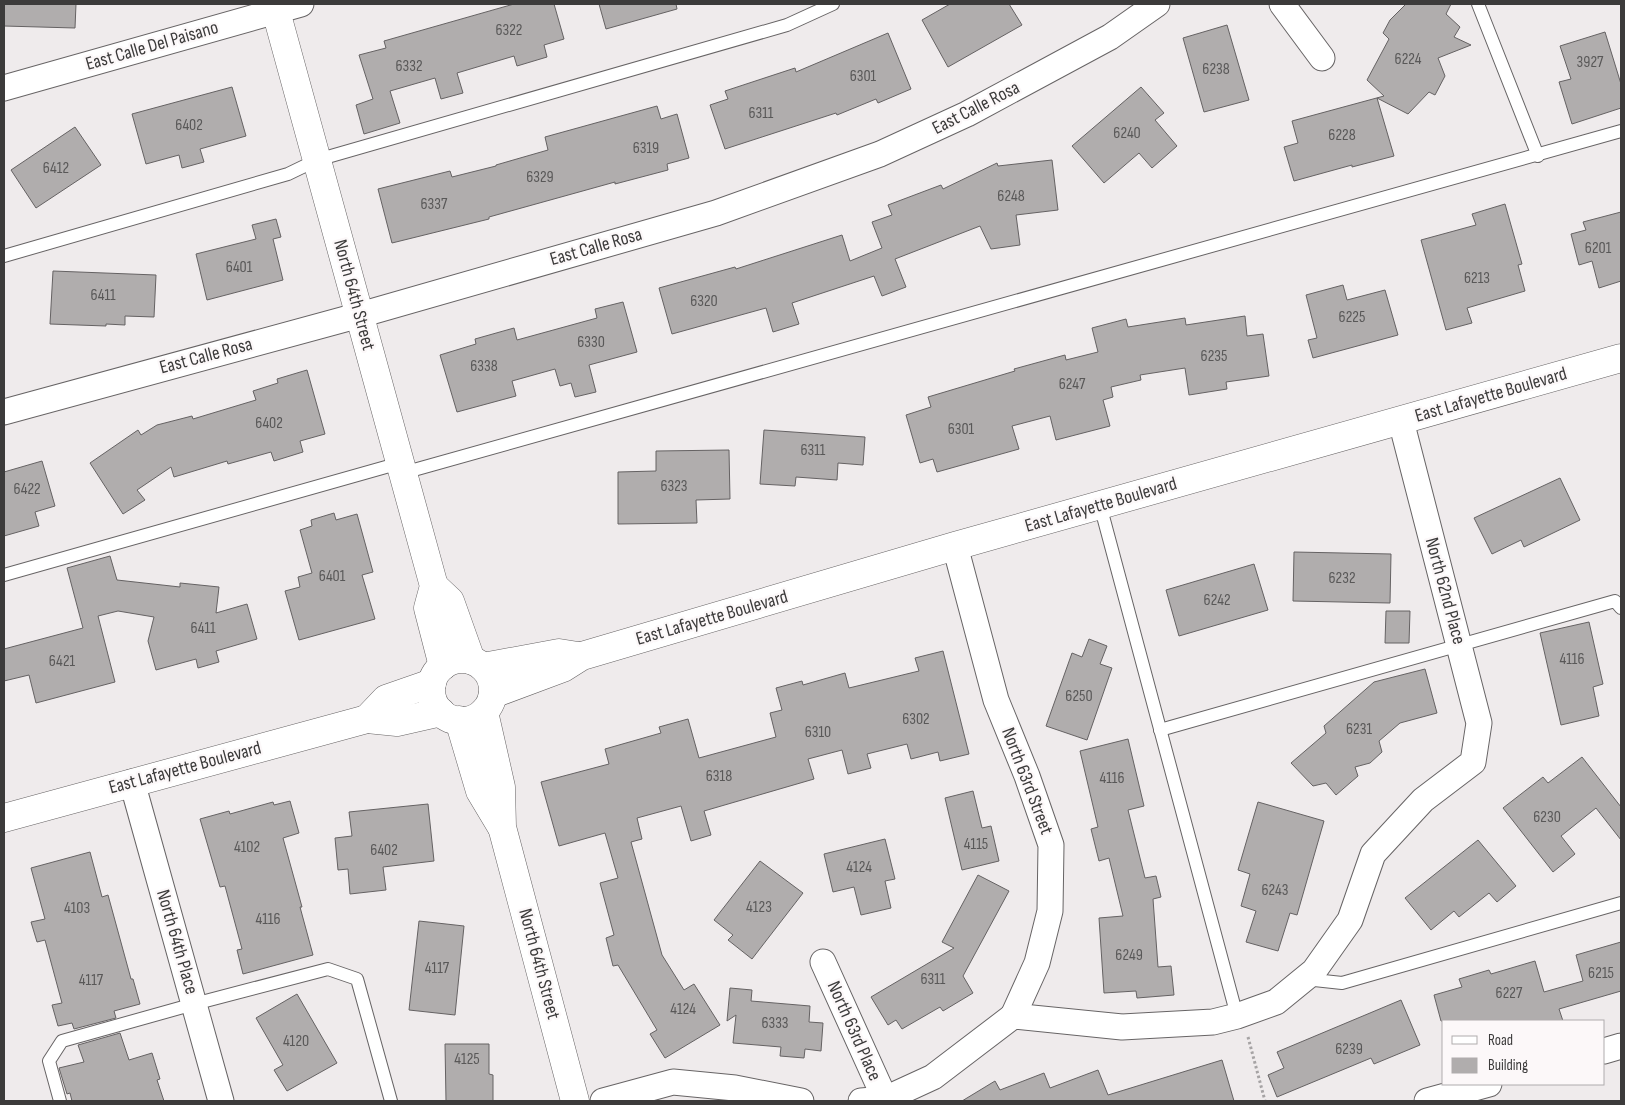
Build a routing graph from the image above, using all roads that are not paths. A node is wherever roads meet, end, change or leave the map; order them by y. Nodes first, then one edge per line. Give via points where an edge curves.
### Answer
1 (833, 4) edge
2 (1157, 4) edge
3 (1282, 4) edge
4 (1478, 4) edge
5 (284, 6) edge
6 (1322, 58) dead end
7 (4, 88) edge
8 (1621, 132) edge
9 (1538, 156) junction
10 (317, 160) junction
11 (4, 256) edge
12 (360, 315) junction
13 (1621, 358) edge
14 (4, 412) edge
15 (1401, 421) junction
16 (401, 468) junction
17 (1100, 505) junction
18 (955, 546) junction
19 (4, 575) edge
20 (434, 586) junction
21 (1621, 608) edge
22 (1459, 644) junction
23 (582, 656) junction
24 (477, 664) junction
25 (437, 674) junction
26 (469, 709) junction
27 (367, 719) junction
28 (1160, 730) junction
29 (132, 782) junction
30 (4, 818) edge
31 (1621, 903) edge
32 (823, 962) dead end
33 (1305, 978) junction
34 (194, 1004) junction
35 (1240, 1015) junction
36 (1013, 1016) junction
37 (1621, 1046) edge
38 (1605, 1051) edge
39 (1484, 1085) edge
40 (873, 1100) edge
41 (60, 1101) edge
42 (221, 1101) edge
43 (390, 1101) edge
44 (575, 1101) edge
45 (603, 1101) edge
46 (801, 1101) edge
47 (1427, 1101) edge

1 - 10 lane via 787,26
2 - 12 street, East Calle Rosa via 1110,37 967,114 880,154 716,214
3 - 6 street
4 - 9 lane
5 - 7 street, East Calle Del Paisano
5 - 10 street, North 64th Street
8 - 9 lane
9 - 16 lane
10 - 11 lane via 288,174
10 - 12 street, North 64th Street
12 - 14 street, East Calle Rosa
12 - 16 street, North 64th Street
13 - 15 street, East Lafayette Boulevard
15 - 17 street, East Lafayette Boulevard
15 - 22 street, North 62nd Place
16 - 19 lane
16 - 20 street, North 64th Street
17 - 18 street, East Lafayette Boulevard
17 - 28 lane
18 - 23 street, East Lafayette Boulevard
18 - 36 street, North 63rd Street via 996,700 1051,845 1050,911 1037,963
20 - 24 street, North 64th Street via 450,601
20 - 25 street, North 64th Street via 428,608
21 - 22 lane via 1615,601
22 - 28 lane
22 - 33 street, North 62nd Place via 1479,723 1474,762 1423,800 1373,854 1350,920 1314,971
23 - 24 street, East Lafayette Boulevard via 559,653
23 - 26 street, East Lafayette Boulevard via 563,668
24 - 25 street via 456,660
24 - 26 street via 490,675 493,684
25 - 26 street via 433,698
25 - 27 street via 386,699
26 - 27 street, East Lafayette Boulevard via 397,722
26 - 44 street, North 64th Street via 501,787 502,827
27 - 29 street, East Lafayette Boulevard
28 - 35 lane
29 - 30 street, East Lafayette Boulevard
29 - 34 street, North 64th Place
31 - 33 lane via 1342,983
32 - 40 street, North 63rd Place
33 - 35 street via 1276,1002
34 - 41 lane via 62,1041 49,1061
34 - 42 street, North 64th Place
34 - 43 lane via 328,970 357,979
35 - 36 street via 1213,1022 1122,1027
36 - 40 street via 933,1077
37 - 38 street
39 - 47 street
45 - 46 street via 673,1082 735,1088

